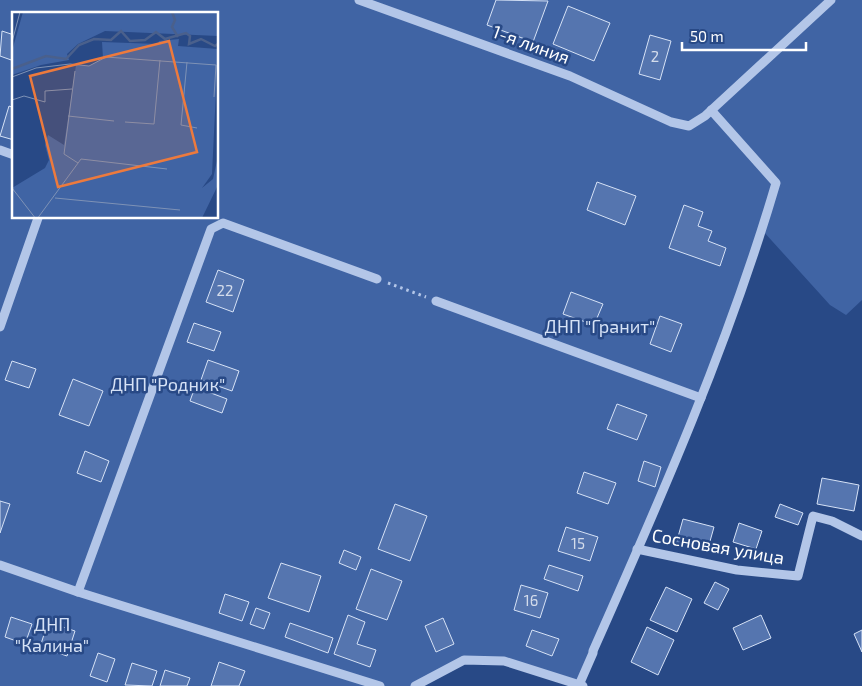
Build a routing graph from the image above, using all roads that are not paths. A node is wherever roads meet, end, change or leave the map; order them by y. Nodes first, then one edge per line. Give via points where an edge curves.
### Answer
1 (359, 0) edge
2 (831, 0) edge
3 (711, 110) junction
4 (0, 150) edge
5 (12, 154) edge
6 (38, 219) edge
7 (377, 279) road end
8 (436, 301) road end
9 (0, 327) edge
10 (701, 398) junction
11 (862, 536) edge
12 (637, 549) junction
13 (0, 565) edge
14 (78, 592) junction
15 (581, 685) edge
16 (380, 686) edge
17 (415, 686) edge

1 - 3 street, 1-я линия via 570,76 671,122 689,126
2 - 3 street
3 - 10 street via 776,183 755,252
4 - 5 street
6 - 9 street
7 - 14 street via 224,223 211,229
8 - 10 street
10 - 12 street
11 - 12 street, Сосновая улица via 832,521 812,516 798,576 737,570
12 - 15 street
13 - 14 street
14 - 16 street
15 - 17 street via 504,661 464,660

